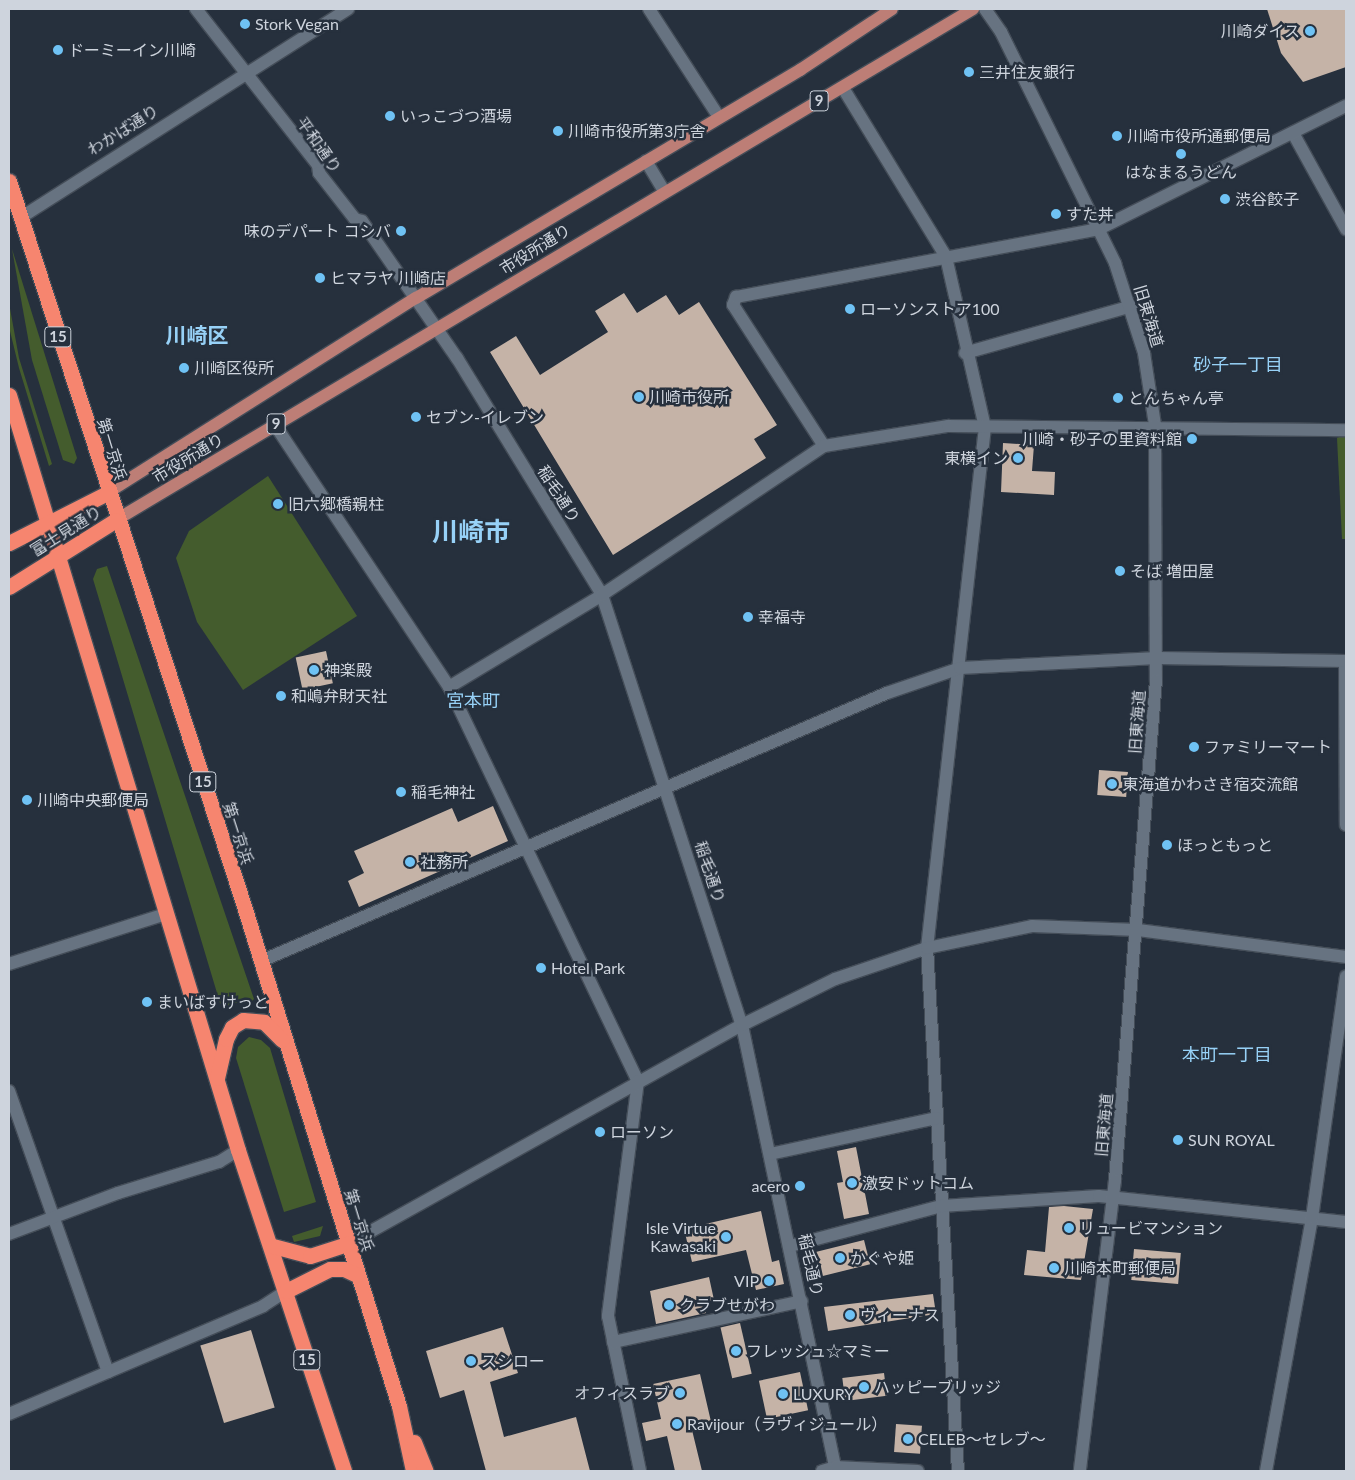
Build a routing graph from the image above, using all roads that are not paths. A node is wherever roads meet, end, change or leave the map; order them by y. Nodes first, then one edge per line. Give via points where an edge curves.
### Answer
1 (196, 9) edge
2 (348, 9) edge
3 (649, 9) edge
4 (892, 9) edge
5 (973, 9) edge
6 (985, 9) edge
7 (245, 73) junction
8 (843, 88) junction
9 (1346, 106) edge
10 (719, 117) junction
11 (1293, 133) junction
12 (646, 161) junction
13 (9, 181) edge
14 (664, 191) junction
15 (20, 218) junction
16 (1099, 229) junction
17 (1346, 229) edge
18 (946, 257) junction
19 (416, 298) junction
20 (1132, 306) junction
21 (436, 328) junction
22 (965, 353) junction
23 (9, 394) edge
24 (275, 425) junction
25 (1155, 425) junction
26 (985, 427) junction
27 (1346, 430) edge
28 (824, 446) junction
29 (107, 493) junction
30 (116, 520) junction
31 (45, 522) junction
32 (9, 544) edge
33 (56, 558) junction
34 (9, 586) edge
35 (602, 595) junction
36 (1158, 658) junction
37 (1345, 661) edge
38 (960, 668) junction
39 (449, 687) junction
40 (666, 790) junction
41 (1346, 825) edge
42 (524, 848) junction
43 (166, 914) junction
44 (1138, 930) junction
45 (926, 948) junction
46 (1346, 957) edge
47 (261, 961) junction
48 (9, 964) edge
49 (1346, 976) edge
50 (742, 1025) junction
51 (286, 1045) junction
52 (217, 1080) junction
53 (638, 1081) junction
54 (9, 1091) edge
55 (936, 1118) junction
56 (238, 1150) junction
57 (770, 1154) junction
58 (1113, 1196) junction
59 (941, 1206) junction
60 (53, 1216) junction
61 (1312, 1218) junction
62 (1346, 1222) edge
63 (9, 1234) edge
64 (348, 1244) junction
65 (273, 1246) junction
66 (790, 1246) junction
67 (357, 1275) junction
68 (286, 1291) junction
69 (802, 1301) junction
70 (613, 1342) junction
71 (108, 1372) junction
72 (399, 1406) junction
73 (11, 1410) edge
74 (328, 1428) junction
75 (836, 1469) edge
76 (338, 1471) edge
77 (344, 1471) edge
78 (413, 1471) edge
79 (426, 1471) edge
80 (640, 1471) edge
81 (822, 1471) edge
82 (918, 1471) edge
83 (958, 1471) edge
84 (1080, 1471) edge
85 (1266, 1471) edge

1 - 7 street, 平和通り
2 - 7 street, わかば通り
3 - 10 street
4 - 10 main road, 市役所通り / 9 via 800,70
5 - 8 main road, 市役所通り / 9
6 - 16 street, 旧東海道 via 1001,32
7 - 15 street, わかば通り
7 - 19 street, 平和通り via 318,165 319,174 355,219 362,221
8 - 14 main road, 市役所通り / 9
8 - 18 street
9 - 11 street
10 - 12 main road, 市役所通り / 9
11 - 16 street
11 - 17 street
12 - 14 street
12 - 19 main road, 市役所通り / 9
13 - 15 highway, 第一京浜 / 15
14 - 21 main road, 市役所通り / 9
15 - 29 highway, 第一京浜 / 15
16 - 18 street
16 - 20 street, 旧東海道
18 - 22 street
18 - 28 street via 736,297 733,305
19 - 21 street, 平和通り
19 - 29 main road, 市役所通り / 9
20 - 22 street
20 - 25 street, 旧東海道 via 1144,353
21 - 24 main road, 市役所通り / 9
21 - 35 street, 稲毛通り
22 - 26 street
23 - 31 highway, 15
24 - 30 main road, 市役所通り / 9
24 - 39 street
25 - 26 street
25 - 27 street
25 - 36 street, 旧東海道
26 - 28 street via 948,426
26 - 38 street
28 - 35 street
29 - 30 highway, 第一京浜 / 15
29 - 31 highway, 富士見通り
30 - 33 highway, 富士見通り
30 - 47 highway, 第一京浜 / 15
31 - 32 highway, 富士見通り
31 - 33 highway, 15
33 - 34 highway, 富士見通り
33 - 43 highway, 15
35 - 39 street
35 - 40 street, 稲毛通り
36 - 37 street
36 - 38 street
36 - 44 street, 旧東海道
37 - 41 street
38 - 40 street via 887,693
38 - 45 street
39 - 42 street
40 - 42 street
40 - 50 street, 稲毛通り
42 - 47 street
42 - 53 street
43 - 48 street
43 - 52 highway, 15
44 - 45 street via 1032,926
44 - 46 street
44 - 58 street, 旧東海道
45 - 50 street via 836,979
45 - 55 street
47 - 51 highway, 第一京浜 / 15
49 - 61 street
50 - 53 street
50 - 57 street, 稲毛通り
51 - 52 highway via 264,1022 242,1020 232,1027 226,1039
51 - 64 highway, 第一京浜 / 15
52 - 56 highway, 15
53 - 64 street
53 - 70 street via 608,1316
54 - 60 street
55 - 57 street
55 - 59 street
56 - 60 street via 219,1162
56 - 65 highway, 15
57 - 66 street, 稲毛通り
58 - 59 street
58 - 61 street
58 - 84 street, 旧東海道
59 - 66 street
59 - 83 street
60 - 63 street
60 - 71 street
61 - 62 street
61 - 85 street
64 - 65 highway via 310,1256
64 - 67 highway, 第一京浜 / 15
65 - 68 highway, 15
66 - 69 street, 稲毛通り
67 - 68 highway via 344,1269 330,1269
67 - 72 highway, 第一京浜 / 15
68 - 71 street via 262,1306
68 - 74 highway, 15
69 - 70 street
69 - 75 street, 稲毛通り
70 - 80 street
71 - 73 street
72 - 78 highway, 第一京浜 / 15
72 - 79 highway
74 - 76 highway, 15
74 - 77 highway, 15
75 - 81 street
75 - 82 street

